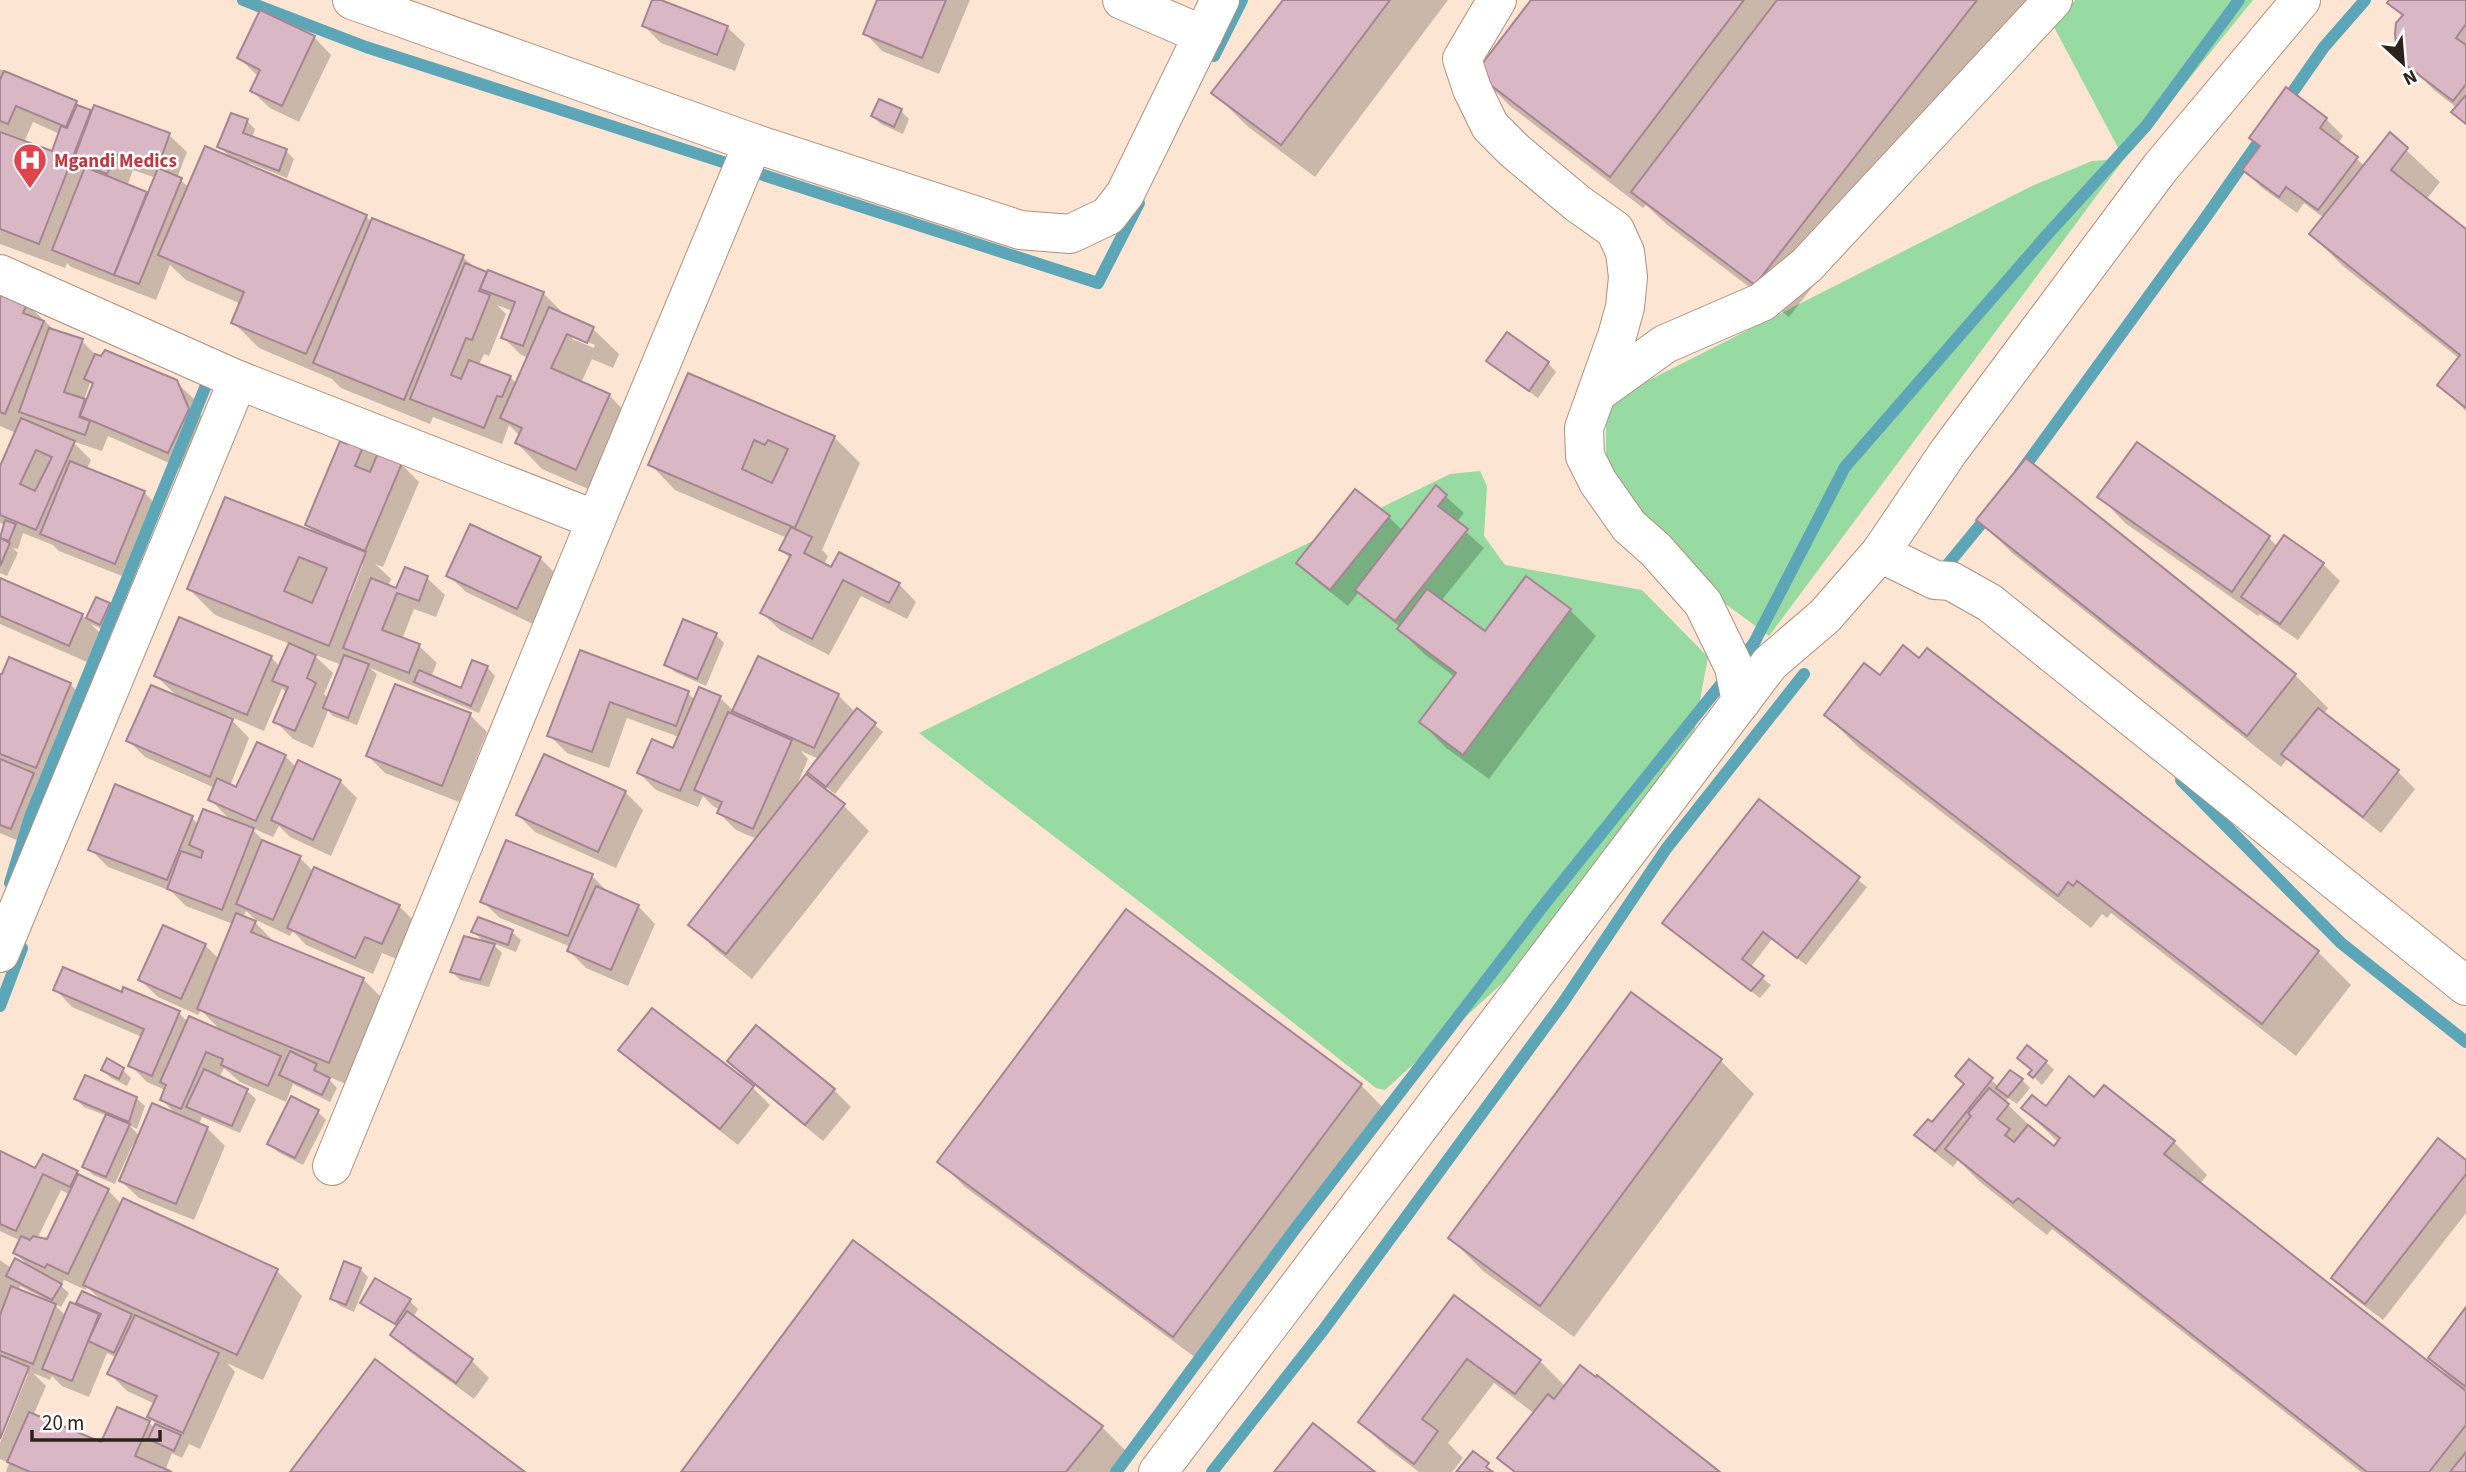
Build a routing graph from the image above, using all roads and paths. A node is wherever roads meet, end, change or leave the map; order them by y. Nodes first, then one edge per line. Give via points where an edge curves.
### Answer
1 (352, 0) edge
2 (1122, 0) edge
3 (1220, 0) edge
4 (1497, 0) edge
5 (2053, 0) edge
6 (2301, 0) edge
7 (1203, 35) junction
8 (753, 143) junction
9 (0, 274) edge
10 (238, 380) junction
11 (1597, 393) junction
12 (596, 520) junction
13 (1880, 553) junction
14 (1741, 702) junction
15 (0, 953) edge
16 (2466, 986) edge
17 (332, 1166) dead end
18 (1158, 1472) edge

1 - 8 street
2 - 7 street
3 - 7 street
4 - 11 street via 1462,59 1490,126 1577,203 1615,230 1625,252 1625,307
5 - 11 street via 1807,265 1762,302 1665,344
6 - 13 street via 2160,168 1949,451
7 - 8 street via 1125,194 1108,216 1070,234 1020,230
8 - 12 street
9 - 10 street
10 - 12 street
10 - 15 street
11 - 14 street via 1584,428 1585,456 1629,526 1703,603 1734,667
12 - 17 street
13 - 14 street via 1825,616 1770,663
13 - 16 street via 1990,603
14 - 18 street

